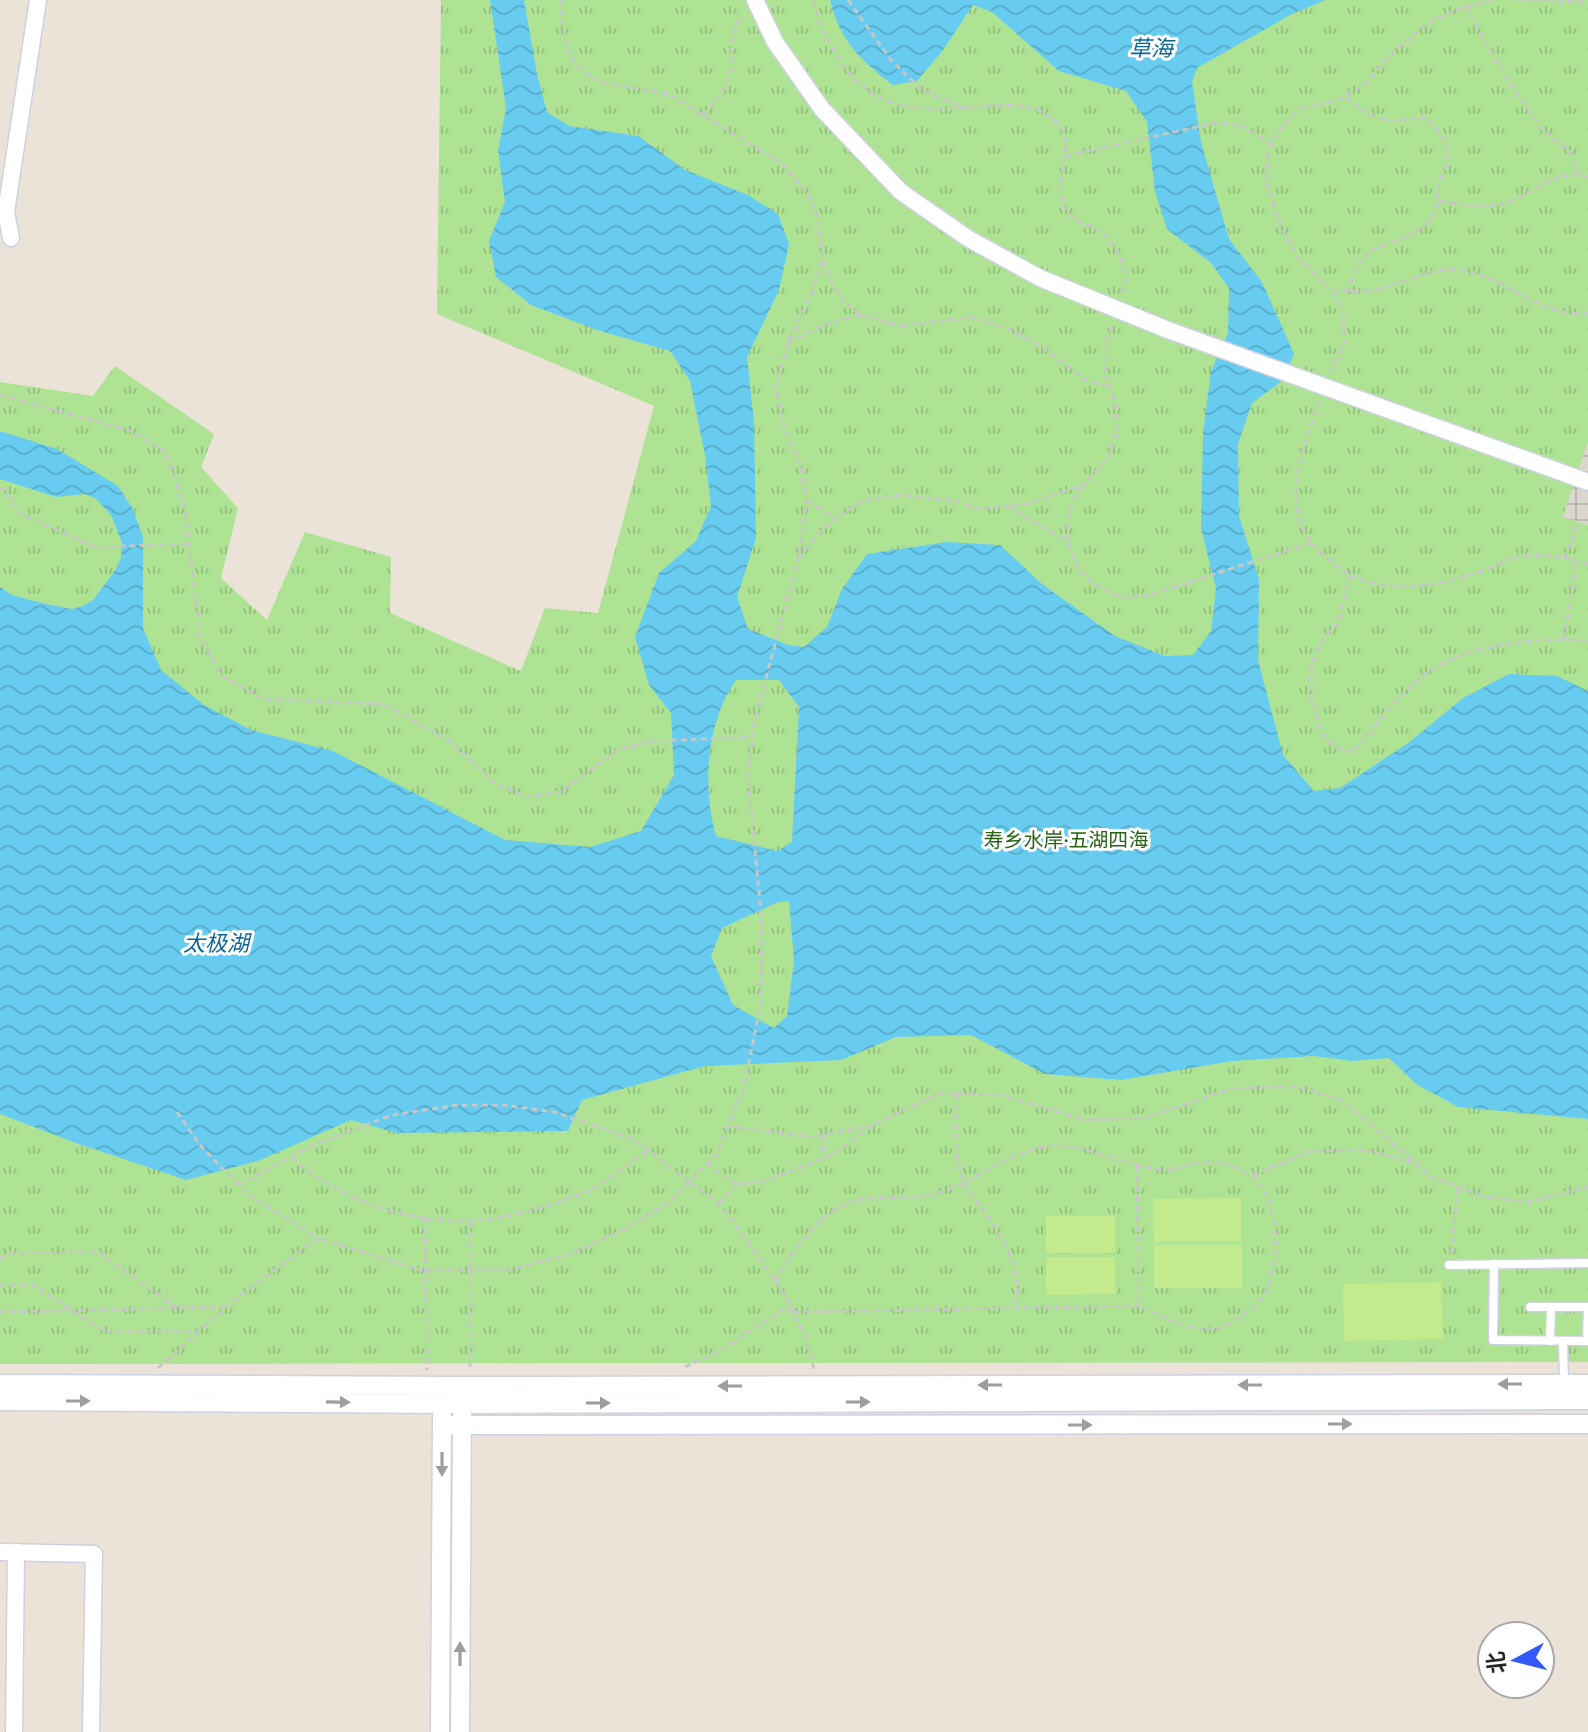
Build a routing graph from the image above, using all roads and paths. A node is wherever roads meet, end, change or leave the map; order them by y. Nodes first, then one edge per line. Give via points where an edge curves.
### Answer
1 (38, 0) edge
2 (562, 0) edge
3 (814, 0) edge
4 (848, 0) edge
5 (1496, 0) edge
6 (1518, 0) edge
7 (1588, 2) edge
8 (758, 4) edge
9 (1465, 6) junction
10 (1345, 96) junction
11 (965, 108) junction
12 (703, 115) junction
13 (1272, 144) junction
14 (1065, 157) junction
15 (1580, 175) junction
16 (1588, 177) edge
17 (1438, 201) junction
18 (11, 238) dead end
19 (823, 259) junction
20 (1331, 291) junction
21 (1349, 291) junction
22 (1118, 309) junction
23 (1588, 313) edge
24 (861, 315) junction
25 (788, 342) junction
26 (1110, 386) junction
27 (1325, 387) junction
28 (0, 395) edge
29 (1588, 482) edge
30 (1085, 484) junction
31 (0, 488) edge
32 (807, 501) junction
33 (1007, 506) junction
34 (834, 518) junction
35 (1579, 522) dead end
36 (1069, 542) junction
37 (1312, 543) junction
38 (190, 544) junction
39 (798, 558) junction
40 (1564, 559) junction
41 (1576, 561) junction
42 (1588, 564) edge
43 (1350, 575) junction
44 (1564, 639) junction
45 (1588, 641) edge
46 (753, 737) junction
47 (957, 1094) junction
48 (177, 1112) dead end
49 (873, 1125) junction
50 (728, 1126) junction
51 (823, 1135) junction
52 (648, 1150) junction
53 (290, 1157) junction
54 (824, 1158) junction
55 (1416, 1162) junction
56 (707, 1163) junction
57 (1137, 1164) junction
58 (1252, 1175) junction
59 (691, 1181) junction
60 (963, 1183) junction
61 (738, 1184) junction
62 (238, 1185) junction
63 (1458, 1187) junction
64 (1588, 1187) edge
65 (718, 1203) junction
66 (425, 1218) junction
67 (470, 1221) junction
68 (318, 1238) junction
69 (0, 1258) edge
70 (1588, 1263) edge
71 (1494, 1264) junction
72 (1449, 1265) joint
73 (426, 1270) junction
74 (470, 1270) junction
75 (775, 1281) junction
76 (0, 1285) edge
77 (790, 1305) junction
78 (1139, 1306) junction
79 (225, 1307) junction
80 (1530, 1307) dead end
81 (1551, 1307) junction
82 (177, 1308) junction
83 (1015, 1308) junction
84 (72, 1310) junction
85 (0, 1312) edge
86 (793, 1312) junction
87 (199, 1331) junction
88 (1550, 1341) junction
89 (1563, 1341) junction
90 (684, 1368) dead end
91 (0, 1384) edge
92 (141, 1384) junction
93 (1564, 1384) junction
94 (1588, 1384) edge
95 (817, 1386) junction
96 (437, 1391) junction
97 (465, 1392) junction
98 (1588, 1400) edge
99 (0, 1401) edge
100 (1588, 1424) edge
101 (442, 1425) junction
102 (462, 1426) junction
103 (8, 1552) edge
104 (14, 1732) edge
105 (91, 1732) edge
106 (440, 1732) edge
107 (460, 1732) edge

1 - 18 street via 6,212
2 - 12 path via 568,51 578,67 599,82 668,94
3 - 11 path via 823,35 848,72 870,91 920,110
4 - 11 path via 891,60 922,90
5 - 9 path
6 - 7 path
8 - 12 path via 738,22 731,70 722,93
8 - 22 street via 775,42 822,109 901,192 969,239 1040,278
9 - 10 path via 1431,21 1365,84
9 - 15 path via 1542,130 1571,152
10 - 13 path via 1299,109
10 - 17 path via 1387,122 1423,117 1435,125 1448,159
11 - 14 path via 997,105 1041,113 1059,124
12 - 19 path via 783,164 809,196
13 - 14 path via 1241,125 1215,123
13 - 20 path via 1267,185 1280,225 1300,260
14 - 22 path via 1059,183 1065,208 1111,240 1124,266 1126,285
15 - 16 path
15 - 17 path via 1548,180 1503,204 1472,207
17 - 21 path via 1423,226 1368,251 1352,272
19 - 24 path via 844,303
19 - 25 path
20 - 21 path
20 - 27 path via 1343,310 1344,342
21 - 23 path via 1383,288 1418,274 1453,269 1485,276 1531,302 1573,315
22 - 26 path via 1107,340
22 - 27 street
24 - 25 path via 827,323
24 - 26 path via 901,326 973,317 1041,346 1087,381
25 - 32 path via 776,384
26 - 30 path via 1117,431 1109,456
27 - 29 street
27 - 37 path via 1298,463 1297,503
28 - 38 path via 128,430 166,452 185,508
30 - 33 path
30 - 36 path via 1076,493 1068,519
31 - 38 path via 19,513 95,547
32 - 34 path
32 - 39 path
33 - 34 path via 978,509 900,495 862,501
33 - 36 path
34 - 39 path
35 - 40 path
36 - 37 path via 1081,571 1101,588 1126,598
37 - 43 path
38 - 46 path via 200,638 222,676 263,699 384,704 449,740 496,784 526,797 560,792 619,749 654,741
39 - 46 path
40 - 41 path
40 - 43 path via 1516,557 1440,584 1414,586 1389,587
41 - 42 path
41 - 44 path
43 - 44 path via 1338,623 1323,638 1311,666 1311,698 1325,740 1343,751 1359,745 1391,705 1431,670 1490,645
44 - 45 path
46 - 50 path via 748,776 762,924 761,1001 744,1087
47 - 49 path via 940,1093
47 - 55 path via 1000,1095 1087,1120 1146,1118 1229,1089 1295,1086 1342,1100
47 - 60 path via 955,1145
48 - 62 path
49 - 51 path
49 - 54 path
50 - 51 path
50 - 56 path
51 - 54 path
52 - 53 path via 633,1139 554,1112 458,1105 392,1115
52 - 59 path
52 - 67 path via 593,1188 530,1210
53 - 62 path
53 - 66 path via 363,1202
54 - 61 path via 765,1181
55 - 58 path via 1366,1150 1312,1151
55 - 63 path via 1432,1177
56 - 59 path
56 - 61 path
57 - 58 path via 1169,1170 1196,1163 1227,1164
57 - 60 path via 1086,1148 1052,1146 1008,1158
57 - 78 path
58 - 78 path via 1270,1200 1278,1245 1266,1295 1221,1328 1187,1328
59 - 65 path
59 - 74 path via 671,1201 629,1227 571,1254 509,1270
60 - 75 path via 927,1195 878,1197 839,1207 809,1231
60 - 83 path via 1012,1258 1020,1292
61 - 65 path
62 - 68 path
63 - 64 path via 1528,1202
63 - 72 path
65 - 75 path
66 - 67 path
66 - 73 path
67 - 74 path
68 - 73 path
68 - 79 path
69 - 82 path via 10,1253 98,1252
70 - 71 lane
71 - 72 lane
71 - 88 lane via 1493,1340
73 - 74 path
73 - 96 path
74 - 97 path
75 - 77 path
76 - 84 path via 33,1285
77 - 86 path
77 - 90 path
78 - 83 path
79 - 82 path
79 - 87 path
80 - 81 lane
81 - 88 lane
81 - 89 lane via 1588,1307 1587,1341
82 - 84 path
83 - 86 path
84 - 85 path
84 - 87 path via 104,1331
86 - 95 path via 807,1341
87 - 92 path
88 - 89 lane
89 - 93 lane
91 - 92 street
92 - 96 street
93 - 94 street
93 -> 95 street
95 -> 97 street
96 - 97 street
99 -> 96 street
96 - 101 street
97 -> 98 street
97 - 102 street
102 -> 100 street
101 - 102 street
101 -> 106 street
107 -> 102 street
103 - 104 street
103 - 105 street via 94,1554

